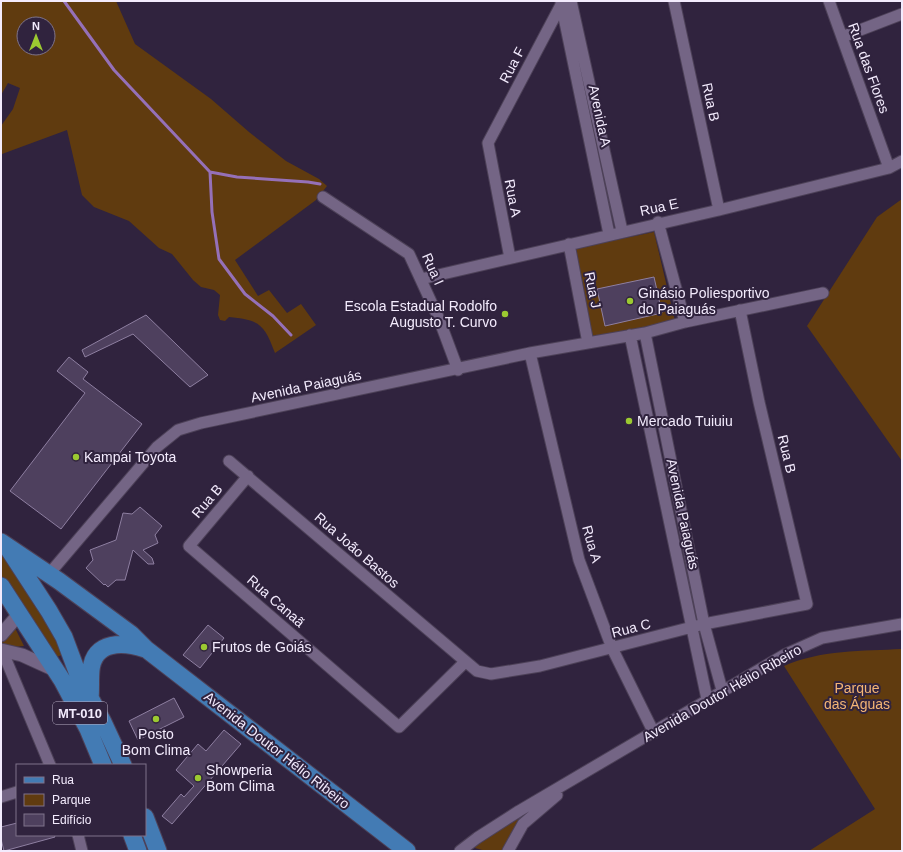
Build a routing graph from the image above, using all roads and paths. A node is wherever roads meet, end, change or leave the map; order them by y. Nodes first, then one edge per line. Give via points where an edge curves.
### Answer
1 (674, 1) edge
2 (829, 1) edge
3 (565, 2) edge
4 (902, 14) edge
5 (842, 37) junction
6 (488, 143) joint
7 (902, 161) edge
8 (889, 168) junction
9 (323, 197) dead end
10 (719, 210) junction
11 (658, 222) junction
12 (622, 231) junction
13 (609, 234) junction
14 (569, 244) junction
15 (510, 258) junction
16 (420, 279) junction
17 (823, 293) dead end
18 (740, 310) junction
19 (684, 322) junction
20 (645, 332) junction
21 (630, 335) junction
22 (588, 343) junction
23 (530, 353) junction
24 (458, 370) junction
25 (230, 461) dead end
26 (248, 476) junction
27 (4, 544) edge
28 (189, 546) joint
29 (54, 578) junction
30 (1, 586) edge
31 (807, 604) joint
32 (20, 613) junction
33 (704, 624) junction
34 (901, 625) edge
35 (691, 628) junction
36 (1, 635) edge
37 (612, 648) junction
38 (146, 649) junction
39 (1, 650) edge
40 (465, 662) junction
41 (57, 671) junction
42 (722, 690) junction
43 (90, 699) junction
44 (707, 699) junction
45 (654, 732) junction
46 (50, 764) edge
47 (103, 764) edge
48 (122, 764) edge
49 (577, 778) junction
50 (16, 792) edge
51 (1, 797) edge
52 (146, 820) edge
53 (78, 836) edge
54 (132, 836) edge
55 (82, 851) edge
56 (138, 851) edge
57 (158, 851) edge
58 (407, 851) edge
59 (460, 851) edge
60 (508, 851) edge

1 - 10 street, Rua B
2 - 5 street, Rua das Flores
3 - 6 street, Rua F
3 - 12 street, Avenida A via 612,179
3 - 13 street, Avenida A
4 - 5 street
5 - 8 street, Rua das Flores
6 - 15 street, Rua A
7 - 8 street, Rua E
8 - 10 street, Rua E
9 - 16 street, Rua I via 409,254
10 - 11 street, Rua E
11 - 12 street, Rua E
11 - 19 street
12 - 13 street, Rua E
13 - 14 street, Rua E
14 - 15 street, Rua E
14 - 22 street, Rua J
15 - 16 street, Rua E
16 - 24 street, Rua I via 439,319
17 - 18 street, Avenida Paiaguás
18 - 19 street, Avenida Paiaguás
18 - 31 street, Rua B
19 - 20 street, Avenida Paiaguás
20 - 21 street, Avenida Paiaguás
20 - 33 street, Avenida Paiaguás
21 - 22 street, Avenida Paiaguás
21 - 35 street, Avenida Paiaguás
22 - 23 street, Avenida Paiaguás
23 - 24 street, Avenida Paiaguás
23 - 37 street, Rua A via 579,560
24 - 29 street, Avenida Paiaguás via 178,430 157,446
25 - 26 street, Rua João Bastos
26 - 28 street, Rua B
26 - 40 street, Rua João Bastos
27 - 29 main road, Avenida Doutor Hélio Ribeiro
27 - 43 main road via 64,637
28 - 40 street, Rua Canaã via 399,727
29 - 38 main road, Avenida Doutor Hélio Ribeiro via 131,634
30 - 32 main road, MT-010
31 - 33 street, Rua C
32 - 36 street
32 - 41 main road, MT-010
33 - 35 street, Rua C
33 - 42 street, Avenida Paiaguás
34 - 42 street, Avenida Doutor Hélio Ribeiro via 822,638 784,655
35 - 37 street, Rua C
35 - 44 street, Avenida Paiaguás
37 - 40 street, Rua C via 540,666 491,674 477,671
37 - 45 street, Rua A
38 - 43 main road, MT-010 via 130,644 119,644 97,654 93,663
38 - 58 main road, Avenida Doutor Hélio Ribeiro
39 - 41 street via 30,658
39 - 46 street
41 - 47 main road, MT-010 via 79,710
42 - 44 street, Avenida Doutor Hélio Ribeiro
43 - 48 main road, MT-010
44 - 45 street, Avenida Doutor Hélio Ribeiro
45 - 49 street, Avenida Doutor Hélio Ribeiro
49 - 59 street, Avenida Doutor Hélio Ribeiro via 519,811
49 - 60 street, Avenida Doutor Hélio Ribeiro via 523,824
50 - 51 street
52 - 57 main road
53 - 55 street
54 - 56 main road

